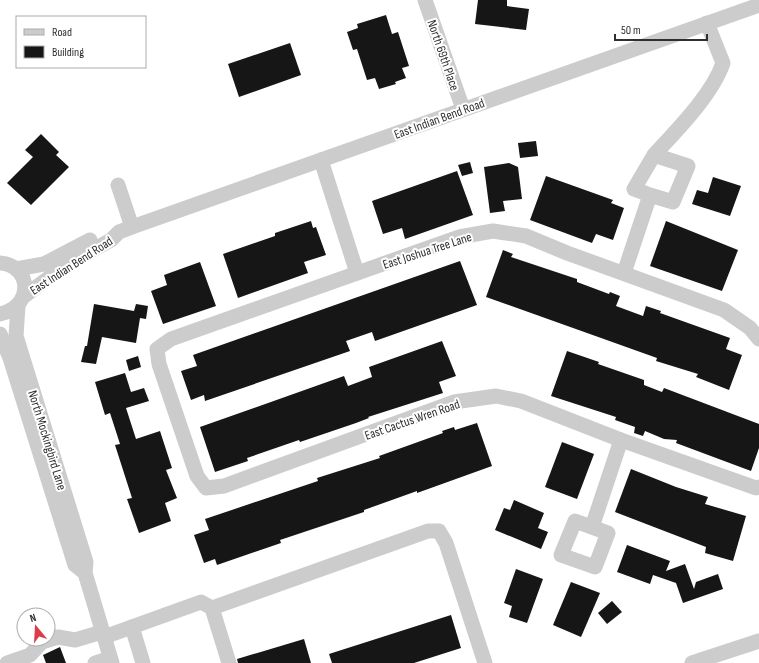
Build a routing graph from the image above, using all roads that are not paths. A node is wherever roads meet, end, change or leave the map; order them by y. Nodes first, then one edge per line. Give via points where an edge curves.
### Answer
1 (425, 0) edge
2 (759, 5) edge
3 (707, 23) junction
4 (463, 109) junction
5 (654, 155) junction
6 (321, 160) junction
7 (118, 185) dead end
8 (650, 195) junction
9 (125, 230) junction
10 (5, 264) edge
11 (357, 273) junction
12 (624, 273) junction
13 (21, 302) junction
14 (0, 314) edge
15 (0, 334) edge
16 (759, 339) edge
17 (157, 349) joint
18 (621, 440) junction
19 (759, 487) edge
20 (592, 527) dead end
21 (85, 573) junction
22 (212, 608) junction
23 (132, 627) junction
24 (103, 634) junction
25 (759, 641) edge
26 (30, 659) edge
27 (111, 660) edge
28 (7, 663) edge
29 (95, 663) edge
30 (143, 663) edge
31 (229, 663) edge
32 (485, 663) edge
33 (692, 663) edge

1 - 4 street, North 69th Place
2 - 3 street, East Indian Bend Road
3 - 4 street, East Indian Bend Road
3 - 5 street via 723,63 719,75 686,120
4 - 6 street, East Indian Bend Road
5 - 8 street via 634,189
5 - 8 street via 688,166 673,202
6 - 9 street, East Indian Bend Road
6 - 11 street
7 - 9 street
8 - 12 street
9 - 10 street, East Indian Bend Road via 88,240 44,264
9 - 13 street, East Indian Bend Road via 70,263
10 - 13 street, North Mockingbird Lane via 23,281 25,290
11 - 12 street, East Joshua Tree Lane via 459,237 493,231 526,236
11 - 17 street, East Joshua Tree Lane via 171,339
12 - 16 street, East Joshua Tree Lane via 724,310 750,328
13 - 14 street
13 - 21 street, North Mockingbird Lane via 16,336 86,562
15 - 21 street, North Mockingbird Lane via 10,358 75,566
17 - 18 street, East Cactus Wren Road via 159,364 197,476 206,488 224,486 454,402 496,396 521,401
18 - 19 street, East Cactus Wren Road
18 - 20 street
21 - 24 street, North Mockingbird Lane
22 - 23 street via 201,602
22 - 31 street
22 - 32 street via 428,531 439,531 446,543
23 - 24 street
23 - 30 street
24 - 26 street via 75,640 58,637 42,642
24 - 27 street, North Mockingbird Lane
25 - 33 street
26 - 28 street
27 - 29 street

